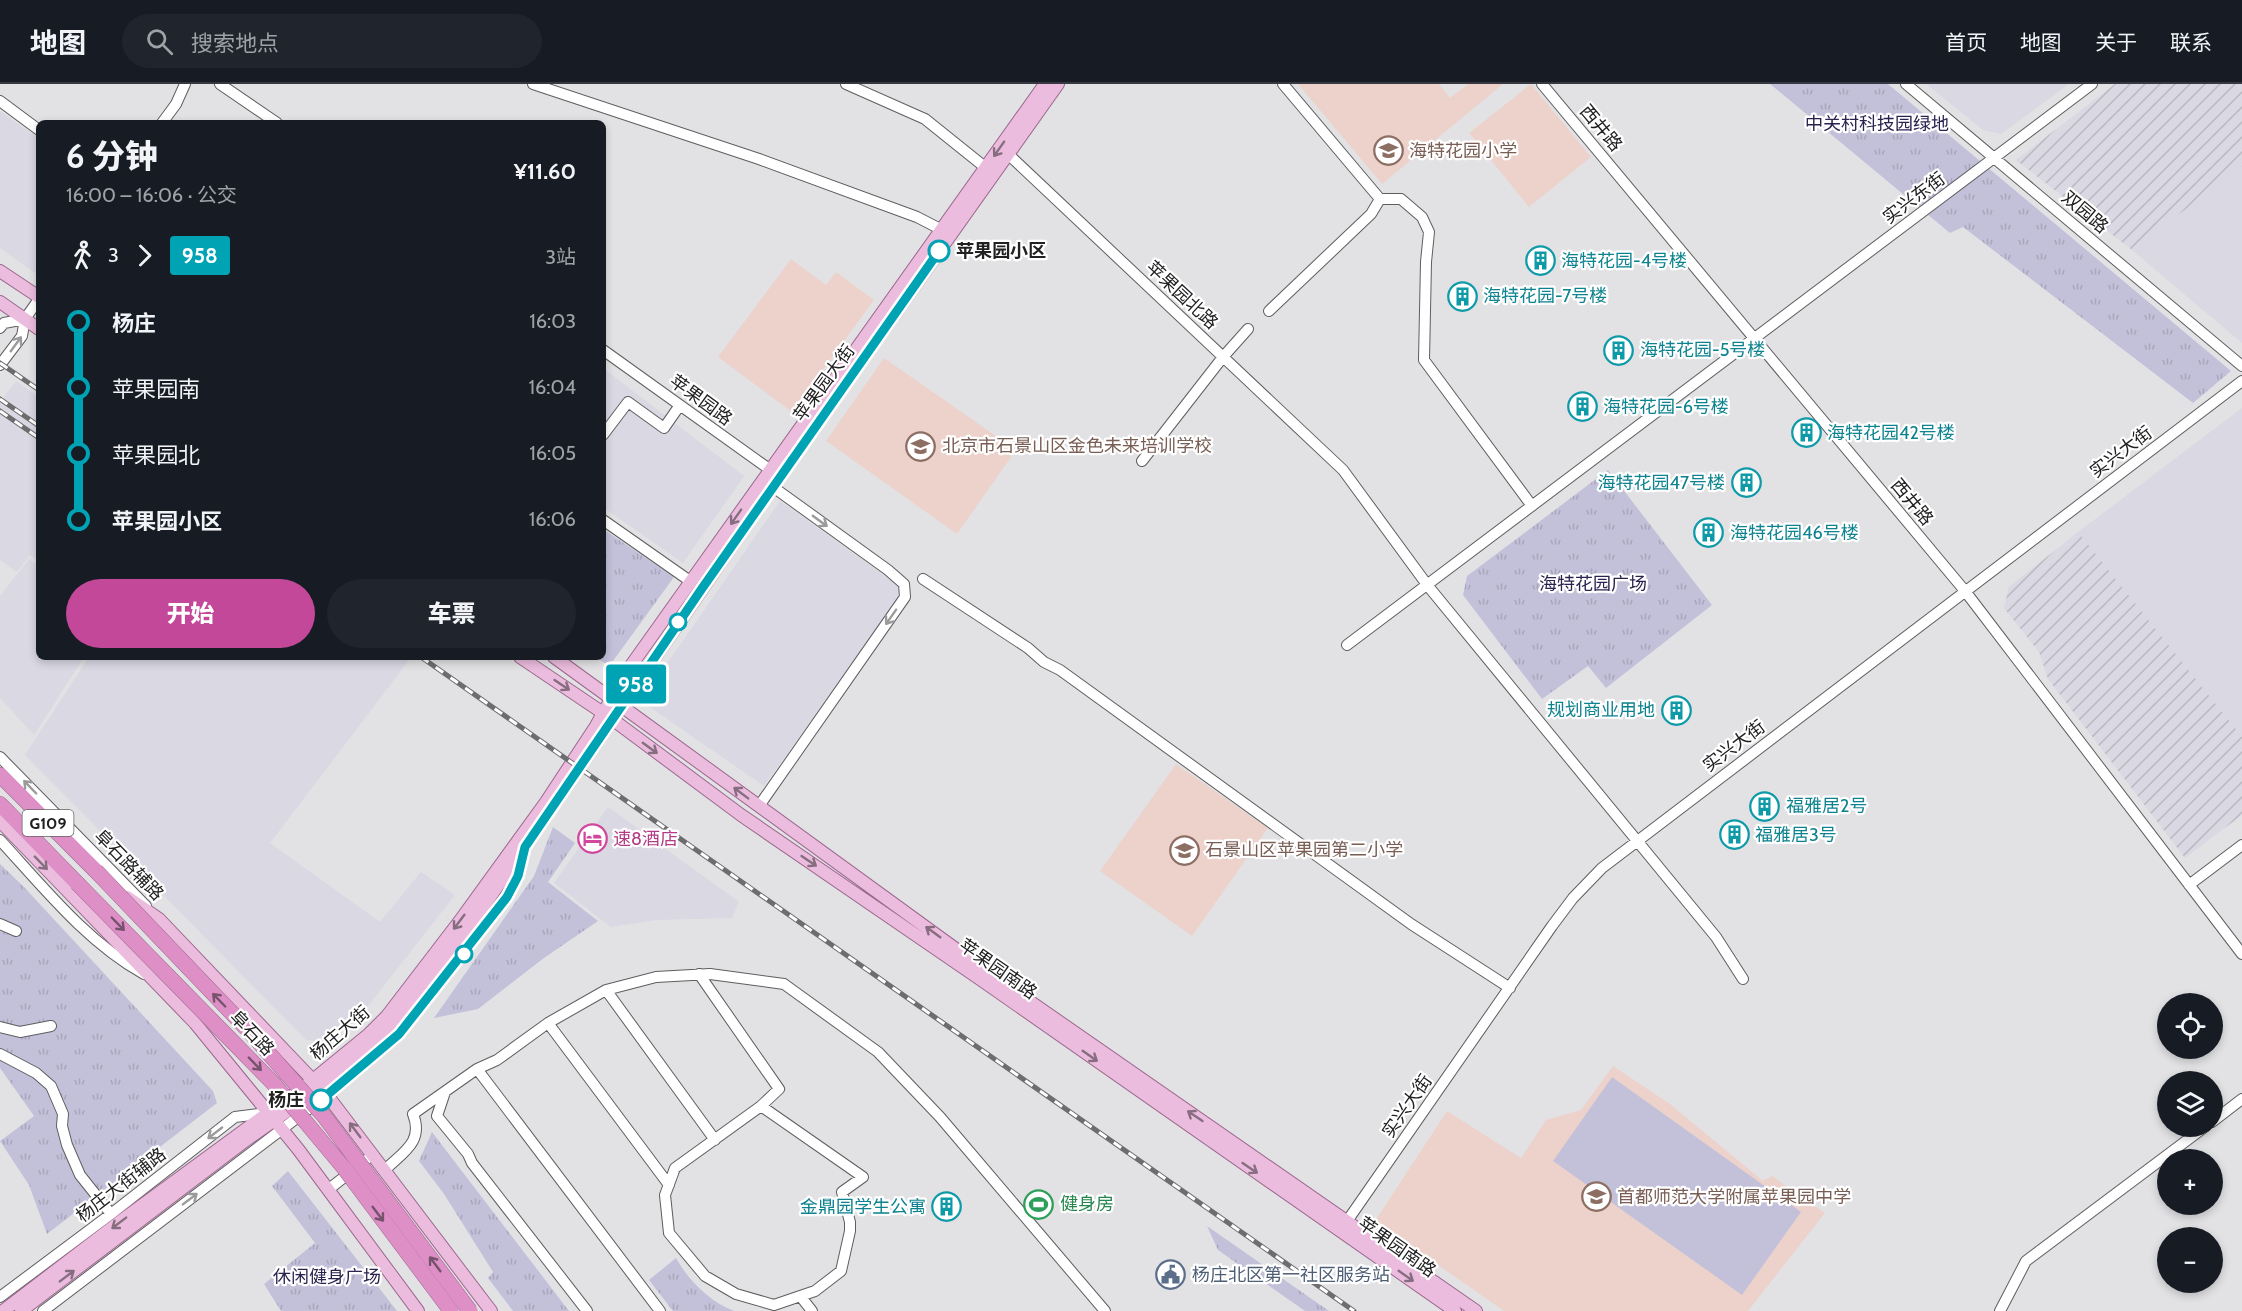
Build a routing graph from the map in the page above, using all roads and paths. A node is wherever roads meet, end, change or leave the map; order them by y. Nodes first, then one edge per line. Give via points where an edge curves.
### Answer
1 (185, 84) edge
2 (220, 84) edge
3 (533, 84) edge
4 (846, 84) edge
5 (1045, 84) edge
6 (1058, 84) edge
7 (1283, 84) edge
8 (1542, 84) edge
9 (1906, 84) edge
10 (2092, 84) edge
11 (0, 101) edge
12 (164, 120) edge
13 (273, 120) edge
14 (36, 128) edge
15 (1009, 155) junction
16 (1995, 158) junction
17 (990, 171) junction
18 (1380, 199) junction
19 (946, 232) junction
20 (0, 271) edge
21 (36, 296) edge
22 (0, 302) edge
23 (36, 302) edge
24 (1269, 311) dead end
25 (25, 319) junction
26 (36, 327) edge
27 (0, 328) edge
28 (1248, 329) dead end
29 (1755, 339) junction
30 (606, 352) edge
31 (1223, 357) junction
32 (0, 365) edge
33 (2242, 366) edge
34 (2242, 381) edge
35 (680, 405) junction
36 (606, 431) edge
37 (1142, 461) dead end
38 (774, 477) junction
39 (1532, 506) junction
40 (606, 522) edge
41 (923, 579) dead end
42 (690, 581) junction
43 (1428, 586) junction
44 (1965, 591) junction
45 (1347, 645) dead end
46 (524, 660) edge
47 (558, 660) edge
48 (617, 701) junction
49 (608, 716) junction
50 (0, 757) edge
51 (0, 775) edge
52 (0, 781) edge
53 (0, 804) edge
54 (759, 806) junction
55 (0, 821) edge
56 (0, 840) edge
57 (1636, 842) junction
58 (2242, 845) edge
59 (2189, 885) junction
60 (159, 919) junction
61 (0, 924) edge
62 (16, 931) dead end
63 (2242, 954) edge
64 (699, 975) junction
65 (151, 978) junction
66 (1743, 979) dead end
67 (1510, 988) junction
68 (606, 990) junction
69 (548, 1023) junction
70 (51, 1026) dead end
71 (0, 1027) edge
72 (0, 1054) edge
73 (477, 1069) junction
74 (320, 1088) junction
75 (446, 1092) junction
76 (2242, 1100) edge
77 (761, 1106) junction
78 (2223, 1114) edge
79 (274, 1121) junction
80 (2191, 1137) edge
81 (715, 1140) junction
82 (373, 1155) junction
83 (385, 1170) junction
84 (669, 1185) junction
85 (329, 1189) junction
86 (111, 1214) junction
87 (1344, 1225) junction
88 (0, 1297) edge
89 (801, 1297) junction
90 (11, 1310) edge
91 (44, 1311) edge
92 (418, 1311) edge
93 (451, 1311) edge
94 (470, 1311) edge
95 (491, 1311) edge
96 (587, 1311) edge
97 (660, 1311) edge
98 (812, 1311) edge
99 (1105, 1311) edge
100 (1455, 1311) edge
101 (1476, 1311) edge
102 (2000, 1311) edge

1 - 12 street
2 - 13 street
3 - 19 street via 769,163 917,217
4 - 17 street via 925,119
5 -> 17 main road, 苹果园大街
6 - 15 main road, 苹果园大街
7 - 18 street
8 - 29 street, 西井路
9 - 16 street, 双园路
10 - 16 street, 实兴东街
11 - 14 street
15 - 17 main road, 苹果园大街
15 - 31 street, 苹果园北路
16 - 29 street, 实兴东街
16 - 33 street, 双园路
17 - 19 main road, 苹果园大街
18 - 24 street via 1371,214
18 - 39 street via 1401,199 1422,217 1429,232 1424,360
19 - 38 main road, 苹果园大街
20 - 21 main road
22 - 25 main road
23 - 25 street
25 - 26 main road
25 - 27 street via 4,323
32 -> 25 street via 22,336
28 - 31 street
29 - 39 street, 实兴东街
29 - 44 street, 西井路
30 - 35 street, 苹果园路
31 - 37 street
31 - 43 street, 苹果园北路 via 1333,459 1357,486
34 - 44 street, 实兴大街
35 - 36 street via 664,428 628,402
35 - 38 street, 苹果园路
38 -> 42 main road, 苹果园大街
38 - 48 main road, 苹果园大街
38 -> 54 street, 苹果园路 via 904,584 905,597
39 - 43 street, 实兴东街
40 - 42 street
41 - 67 street via 1060,670 1411,924
42 - 48 main road, 苹果园大街 via 625,674
43 - 45 street, 实兴东街
43 - 57 street, 苹果园北路
44 - 57 street, 实兴大街
44 - 59 street, 西井路
46 -> 49 main road, 苹果园南路
47 - 48 main road, 苹果园南路
48 - 49 main road, 杨庄大街
54 -> 48 main road, 苹果园南路
49 -> 74 main road, 杨庄大街 via 400,1000
49 - 74 main road, 杨庄大街 via 468,929 391,1027
49 -> 87 main road, 苹果园南路 via 741,815 1215,1145
60 -> 50 street, 阜石路辅路
94 -> 51 highway, 阜石路 / G109, bridge via 317,1109 242,1024
52 - 60 main road, 阜石路 via 84,868
53 -> 93 highway, 阜石路 / G109, bridge via 274,1084 344,1168
87 -> 54 main road, 苹果园南路
55 -> 65 main road, 阜石路
56 - 65 street via 111,953
57 - 66 street, 苹果园北路 via 1716,937
57 - 67 street, 实兴大街 via 1579,891
58 - 59 street
59 - 63 street, 西井路
60 - 74 main road, 阜石路
61 - 62 street
64 - 68 street via 656,977
64 - 77 street via 779,1089
64 - 99 street via 784,984 878,1052 940,1117
65 - 79 main road, 阜石路 via 195,1023
67 - 87 street, 实兴大街
68 - 69 street
68 - 81 street
69 - 73 street via 497,1060
69 - 84 street
70 - 71 street via 20,1032
72 - 86 street via 36,1073 51,1086 63,1114 67,1145 80,1175
73 - 75 street
73 - 97 street
74 - 79 main road, 杨庄大街
74 - 79 street, 杨庄大街
82 -> 74 main road, 阜石路
75 - 83 street via 413,1114 418,1126 416,1140
75 - 96 street via 437,1116
76 - 78 street
77 - 81 street
77 - 89 street via 863,1178 842,1192 850,1231 841,1271
79 - 85 main road, 阜石路
79 -> 86 street, 杨庄大街辅路 via 235,1118
79 - 90 main road, 杨庄大街 via 118,1223
91 -> 79 street, 杨庄大街
80 - 102 street via 2026,1261
81 - 84 street via 675,1168
82 - 83 main road, 阜石路
82 - 85 street
83 - 95 main road, 阜石路
84 - 89 street via 665,1195 669,1233 705,1276 736,1294 774,1305
85 - 92 main road, 阜石路
86 - 88 street, 杨庄大街辅路
87 -> 100 main road, 苹果园南路
87 - 101 main road, 苹果园南路
88 - 90 street
89 - 98 street

